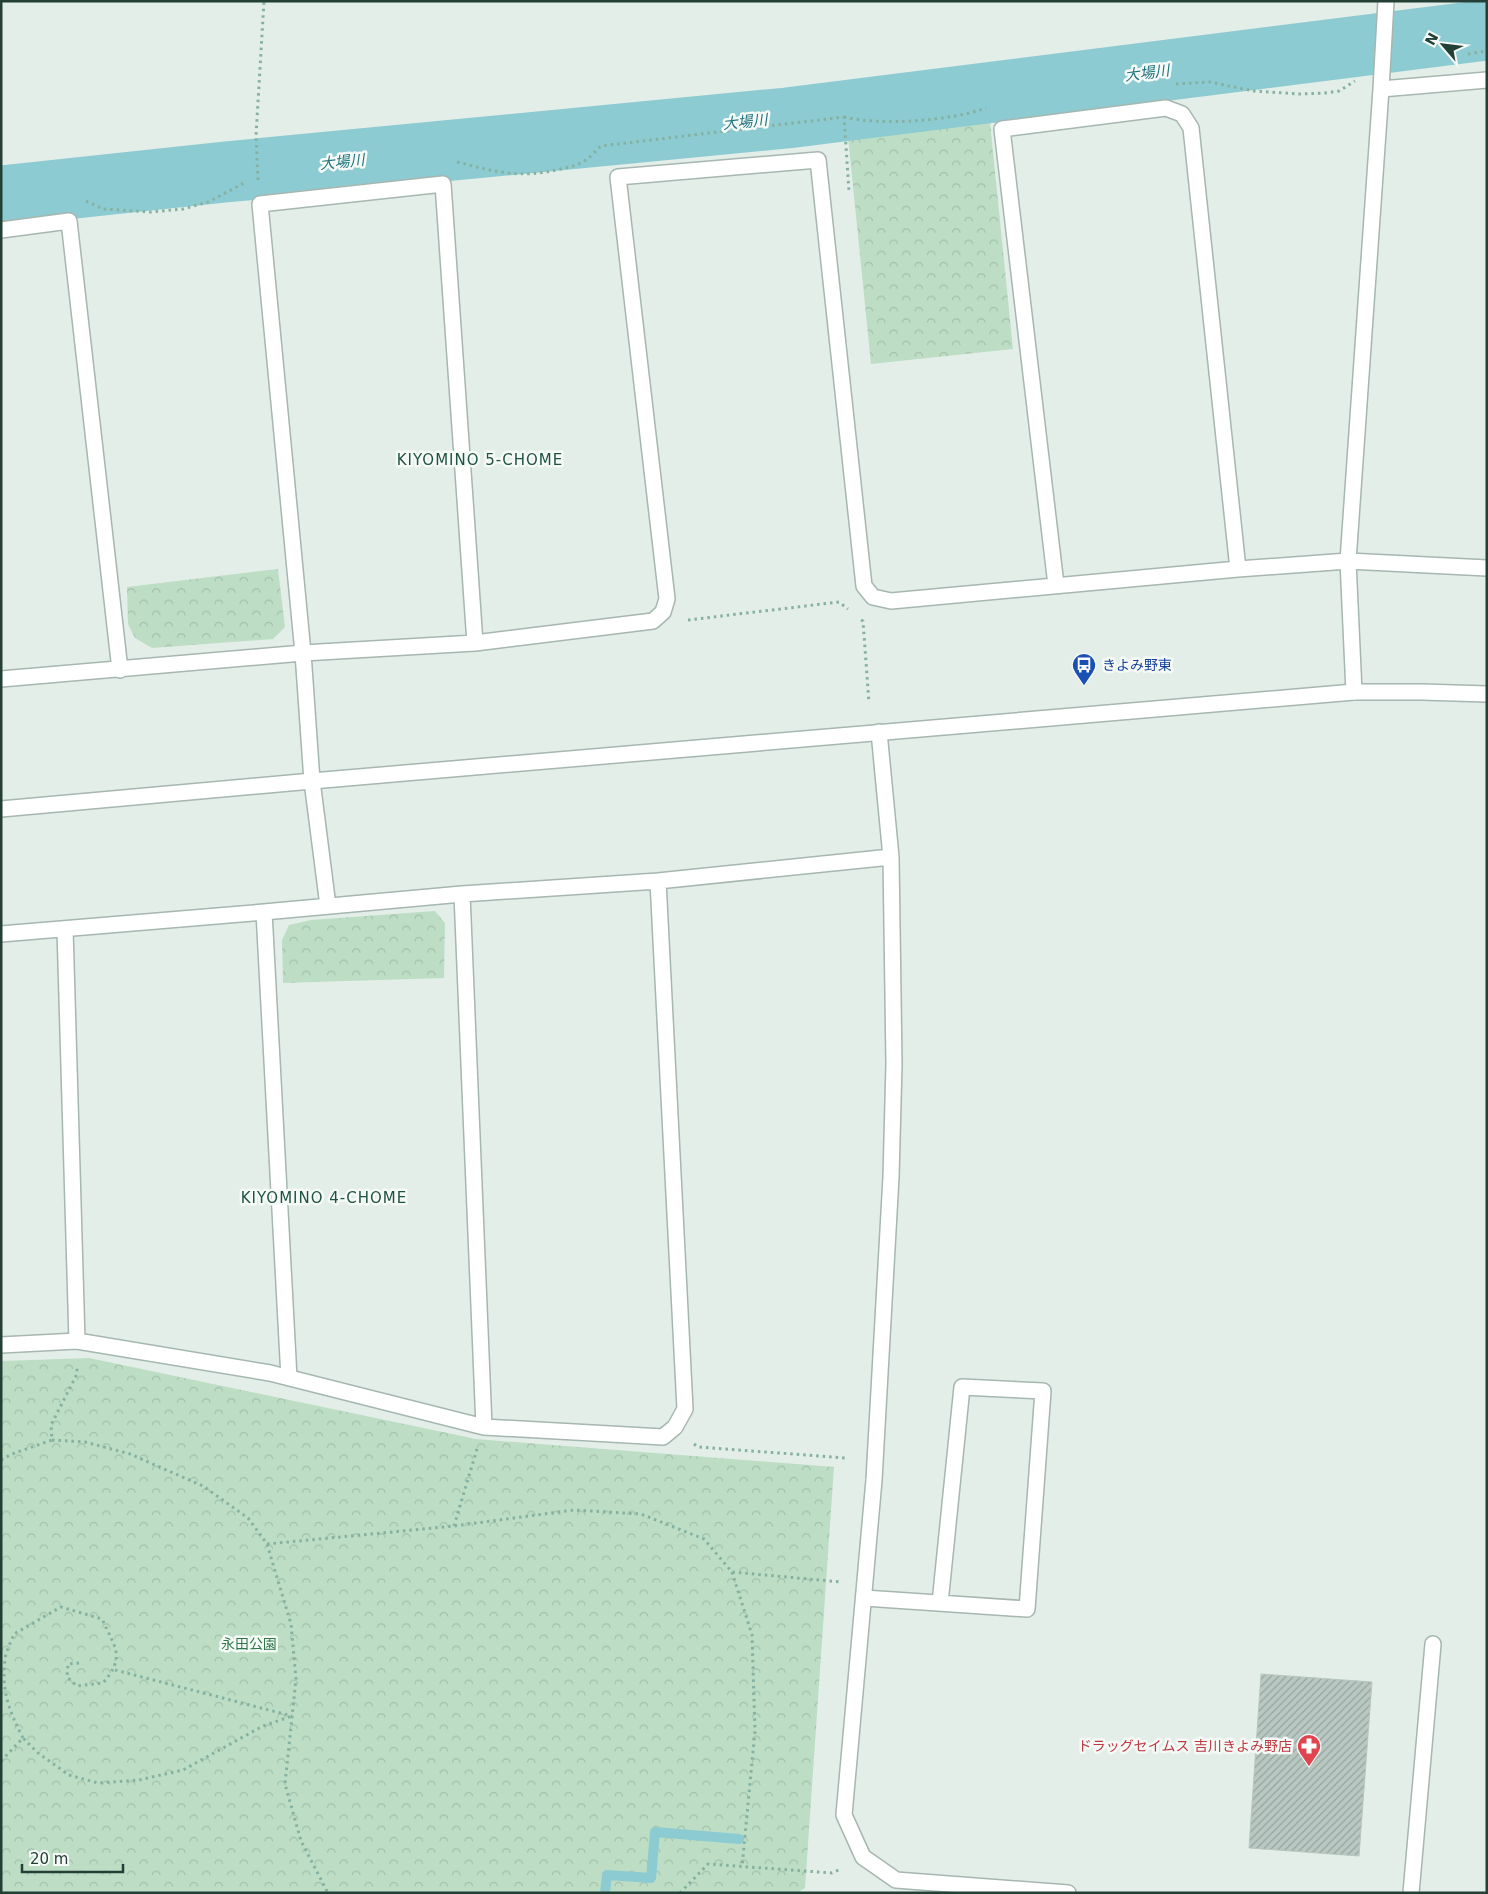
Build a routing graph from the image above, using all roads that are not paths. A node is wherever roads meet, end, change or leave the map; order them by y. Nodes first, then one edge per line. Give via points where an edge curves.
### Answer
1 (1386, 1) edge
2 (1487, 80) edge
3 (1381, 89) junction
4 (1, 230) edge
5 (1348, 561) junction
6 (1487, 568) edge
7 (1238, 569) junction
8 (1056, 585) junction
9 (475, 643) junction
10 (303, 653) junction
11 (120, 670) junction
12 (1, 679) edge
13 (1354, 692) junction
14 (1487, 694) edge
15 (879, 732) junction
16 (312, 780) junction
17 (1, 809) edge
18 (891, 857) junction
19 (658, 881) junction
20 (462, 894) junction
21 (328, 906) junction
22 (264, 912) junction
23 (65, 929) junction
24 (1, 934) edge
25 (77, 1341) junction
26 (1, 1345) edge
27 (289, 1378) junction
28 (484, 1427) junction
29 (864, 1591) junction
30 (940, 1603) junction
31 (1433, 1644) dead end
32 (1068, 1893) edge
33 (1411, 1893) edge

1 - 3 street
2 - 3 street
3 - 5 street
4 - 11 street via 69,220
5 - 6 street
5 - 7 street
5 - 13 street
7 - 8 street
7 - 8 street via 1191,128 1182,114 1166,108 1002,129
8 - 9 street via 891,601 873,597 864,586 818,160 618,177 667,599 663,612 653,621
9 - 10 street
9 - 10 street via 443,184 260,204
10 - 11 street
10 - 16 street
11 - 12 street
13 - 14 street
13 - 15 street
15 - 16 street
15 - 18 street
16 - 17 street
16 - 21 street
18 - 19 street
18 - 29 street via 894,1064 891,1177 874,1480
19 - 20 street
19 - 28 street via 685,1409 675,1427 662,1437
20 - 21 street
20 - 28 street
21 - 22 street
22 - 23 street
22 - 27 street
23 - 24 street
23 - 25 street
25 - 26 street
25 - 27 street
27 - 28 street
29 - 30 street
29 - 32 street via 844,1815 863,1857 896,1880
30 - 30 street via 1028,1608 1043,1392 962,1387
31 - 33 street

